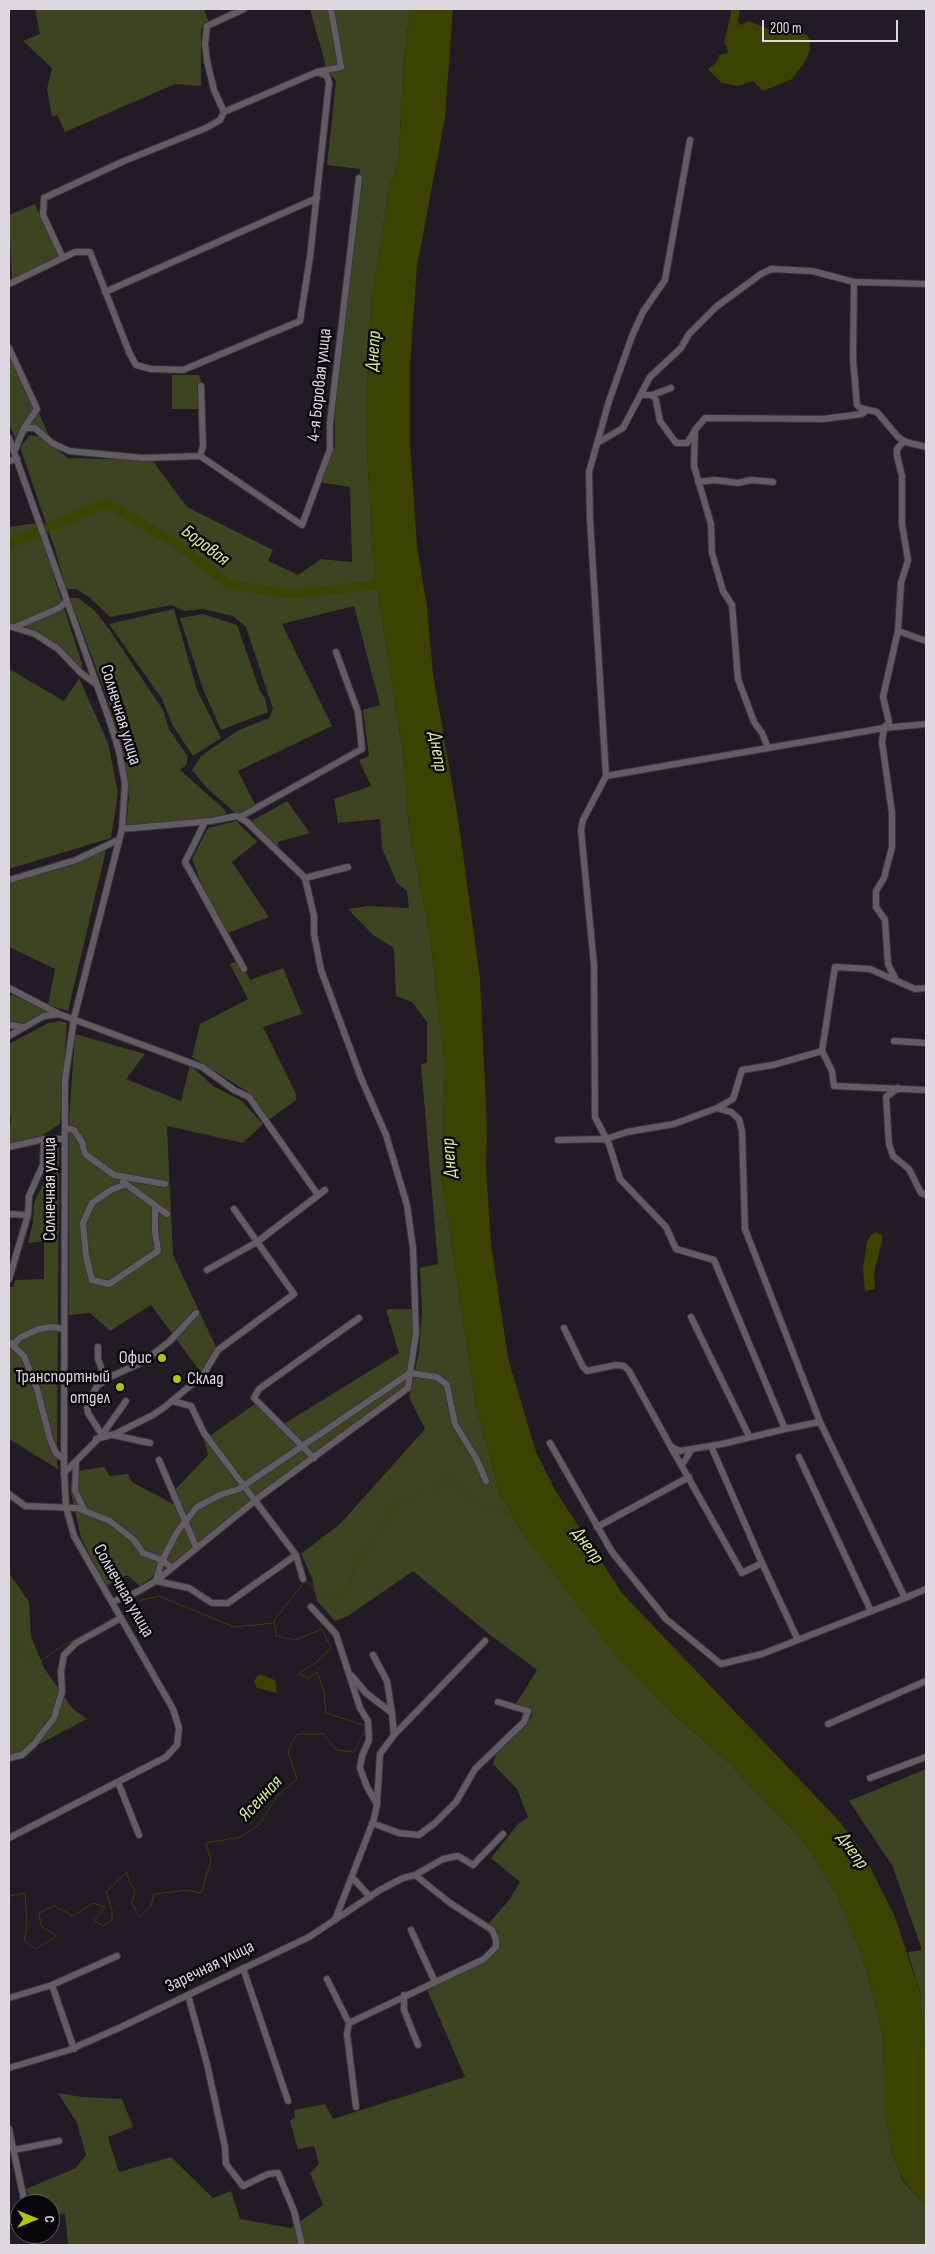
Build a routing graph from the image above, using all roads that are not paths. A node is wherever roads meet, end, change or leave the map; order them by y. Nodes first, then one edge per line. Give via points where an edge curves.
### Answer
1 (244, 9) edge
2 (331, 9) edge
3 (317, 72) junction
4 (224, 112) junction
5 (690, 140) dead end
6 (359, 178) dead end
7 (317, 198) junction
8 (63, 258) junction
9 (854, 282) junction
10 (9, 284) edge
11 (926, 284) edge
12 (104, 292) junction
13 (9, 348) edge
14 (201, 386) dead end
15 (671, 388) dead end
16 (641, 395) junction
17 (652, 395) junction
18 (867, 410) junction
19 (24, 428) junction
20 (695, 430) junction
21 (9, 438) edge
22 (904, 441) junction
23 (599, 442) junction
24 (926, 446) edge
25 (14, 452) junction
26 (200, 456) junction
27 (17, 460) junction
28 (9, 461) edge
29 (698, 482) junction
30 (772, 482) dead end
31 (67, 601) junction
32 (12, 627) edge
33 (898, 631) junction
34 (926, 641) edge
35 (336, 652) dead end
36 (97, 685) junction
37 (926, 724) edge
38 (884, 728) junction
39 (768, 748) junction
40 (606, 776) junction
41 (240, 817) junction
42 (205, 822) junction
43 (122, 829) junction
44 (118, 840) junction
45 (348, 867) dead end
46 (305, 878) junction
47 (9, 880) edge
48 (244, 969) dead end
49 (896, 980) junction
50 (9, 988) edge
51 (926, 988) edge
52 (60, 1014) junction
53 (73, 1020) junction
54 (9, 1025) edge
55 (24, 1027) junction
56 (9, 1036) edge
57 (894, 1041) dead end
58 (926, 1043) edge
59 (822, 1051) junction
60 (898, 1088) junction
61 (926, 1090) edge
62 (717, 1108) junction
63 (65, 1128) junction
64 (65, 1138) junction
65 (44, 1139) junction
66 (606, 1139) junction
67 (558, 1140) dead end
68 (9, 1147) edge
69 (114, 1175) junction
70 (126, 1184) junction
71 (166, 1184) dead end
72 (325, 1190) dead end
73 (318, 1195) junction
74 (926, 1195) edge
75 (155, 1207) junction
76 (234, 1209) dead end
77 (9, 1214) edge
78 (167, 1214) dead end
79 (28, 1215) junction
80 (258, 1242) junction
81 (207, 1270) dead end
82 (9, 1279) edge
83 (196, 1313) dead end
84 (692, 1317) dead end
85 (359, 1318) dead end
86 (564, 1328) dead end
87 (64, 1329) junction
88 (9, 1338) edge
89 (10, 1343) edge
90 (98, 1347) dead end
91 (410, 1373) junction
92 (106, 1380) junction
93 (126, 1401) dead end
94 (172, 1401) junction
95 (820, 1422) junction
96 (785, 1429) junction
97 (112, 1435) junction
98 (749, 1436) junction
99 (99, 1437) junction
100 (150, 1443) dead end
101 (550, 1443) dead end
102 (711, 1446) junction
103 (303, 1447) junction
104 (671, 1447) junction
105 (692, 1449) junction
106 (799, 1457) dead end
107 (314, 1458) junction
108 (64, 1459) junction
109 (76, 1460) junction
110 (159, 1460) dead end
111 (682, 1465) junction
112 (64, 1473) junction
113 (689, 1478) junction
114 (486, 1481) dead end
115 (244, 1485) junction
116 (9, 1494) edge
117 (255, 1502) junction
118 (66, 1507) junction
119 (85, 1511) junction
120 (185, 1522) junction
121 (597, 1527) junction
122 (196, 1547) junction
123 (296, 1555) junction
124 (162, 1560) junction
125 (762, 1563) junction
126 (172, 1568) junction
127 (303, 1580) dead end
128 (156, 1581) junction
129 (926, 1589) edge
130 (905, 1598) junction
131 (112, 1602) junction
132 (311, 1607) dead end
133 (872, 1611) junction
134 (121, 1618) junction
135 (798, 1640) junction
136 (485, 1641) dead end
137 (373, 1655) dead end
138 (345, 1662) junction
139 (926, 1681) edge
140 (498, 1702) dead end
141 (392, 1714) junction
142 (828, 1724) dead end
143 (394, 1735) junction
144 (926, 1757) edge
145 (9, 1758) edge
146 (870, 1778) dead end
147 (118, 1782) junction
148 (377, 1804) junction
149 (372, 1823) junction
150 (503, 1834) dead end
151 (139, 1835) dead end
152 (9, 1838) edge
153 (415, 1875) junction
154 (352, 1877) junction
155 (370, 1897) junction
156 (334, 1922) junction
157 (411, 1930) dead end
158 (117, 1956) dead end
159 (243, 1968) junction
160 (327, 1978) dead end
161 (435, 1982) junction
162 (52, 1985) junction
163 (188, 1995) junction
164 (404, 1995) junction
165 (9, 1998) edge
166 (349, 2023) junction
167 (418, 2045) dead end
168 (74, 2049) junction
169 (9, 2068) edge
170 (288, 2101) dead end
171 (356, 2107) dead end
172 (9, 2129) edge
173 (59, 2141) dead end
174 (14, 2150) junction
175 (23, 2194) edge
176 (302, 2245) edge

1 - 4 street via 207,26 207,60 214,90
2 - 3 street via 341,67
3 - 4 street
3 - 7 street via 327,76 329,83
4 - 8 street via 220,120 206,128 44,198 43,215
5 - 23 street via 665,280 646,306 632,336 609,401
6 - 26 street, 4-я Боровая улица via 331,414 330,449 302,525
7 - 12 street
7 - 12 street via 300,321 238,349 183,370 136,365
8 - 10 street
8 - 12 street via 83,250 90,252
9 - 11 street
9 - 16 street via 812,271 771,269 760,274 716,307 689,334 681,348 650,377
9 - 18 street via 853,359 858,406
13 - 19 street via 37,409
14 - 26 street
15 - 17 street
16 - 17 street
16 - 23 street via 623,428
17 - 20 street via 660,421 676,443 686,443
18 - 20 street via 862,414 822,419 705,418
18 - 22 street via 877,412
19 - 25 street
19 - 26 street via 35,428 69,452 143,458
20 - 29 street via 694,466
21 - 25 street, Солнечная улица
22 - 24 street
22 - 33 street via 897,456 902,476 902,524 908,560 901,583
23 - 40 street via 589,472
25 - 27 street, Солнечная улица
27 - 28 street
27 - 31 street, Солнечная улица
29 - 30 street
29 - 39 street via 711,524 712,553 723,591 732,605 738,679
31 - 32 street via 59,608
31 - 36 street, Солнечная улица
32 - 36 street via 35,634 58,649
33 - 34 street
33 - 38 street via 883,696 889,722
35 - 41 street via 358,712 362,749
36 - 43 street, Солнечная улица via 119,751 125,784
37 - 38 street
38 - 39 street
38 - 49 street via 883,753 892,813 892,847 884,878 876,891 876,907 885,920 888,964
39 - 40 street
40 - 66 street via 581,830 594,966 595,1117
41 - 42 street
41 - 46 street
42 - 43 street
42 - 48 street via 185,862
43 - 44 street, Солнечная улица
44 - 47 street via 76,860
44 - 53 street, Солнечная улица
45 - 46 street
46 - 91 street via 321,970 386,1135 407,1205 416,1287 416,1333
49 - 51 street via 915,989
49 - 59 street via 870,968 835,967
50 - 52 street
52 - 53 street
52 - 55 street via 44,1016
53 - 63 street, Солнечная улица via 65,1080
53 - 73 street via 185,1059 249,1097
54 - 55 street
55 - 56 street
57 - 58 street
59 - 60 street via 832,1071 834,1086
59 - 62 street via 742,1070 733,1098
60 - 61 street
60 - 74 street via 886,1097 889,1144 894,1156 909,1169 921,1193
62 - 66 street via 674,1124
62 - 95 street via 731,1112 739,1119 745,1229
63 - 64 street, Солнечная улица
63 - 69 street via 74,1130 85,1154
64 - 65 street
64 - 87 street, Солнечная улица
65 - 68 street
65 - 79 street via 43,1165 29,1196
66 - 67 street
66 - 96 street via 620,1179 666,1227 676,1249 714,1260
69 - 70 street
69 - 71 street
70 - 75 street
70 - 75 street via 92,1203 84,1223 86,1256 92,1280 109,1284 158,1251
72 - 73 street
73 - 80 street
75 - 78 street
76 - 80 street
77 - 79 street
79 - 82 street
80 - 81 street
80 - 94 street via 294,1294 218,1350 203,1375
83 - 92 street via 170,1341 142,1362
84 - 98 street
85 - 103 street via 259,1389 254,1398
86 - 104 street via 587,1370 616,1365 629,1371
87 - 89 street via 39,1329
87 - 108 street, Солнечная улица
88 - 89 street
89 - 108 street via 24,1356 37,1389 50,1439 56,1453
90 - 92 street via 98,1359
91 - 103 street
91 - 107 street via 408,1388
91 - 114 street via 438,1377 447,1384 455,1424
92 - 99 street via 98,1386 87,1405
93 - 99 street
94 - 97 street via 153,1415
94 - 115 street via 191,1406 204,1433
95 - 96 street
95 - 130 street
96 - 98 street
97 - 99 street
97 - 100 street
98 - 102 street
99 - 109 street
101 - 121 street via 568,1470
102 - 105 street
102 - 125 street
103 - 107 street
103 - 115 street
104 - 105 street via 680,1451
104 - 111 street
105 - 111 street
106 - 133 street
107 - 117 street
108 - 112 street, Солнечная улица
109 - 112 street
109 - 119 street via 75,1492
110 - 120 street
111 - 113 street
112 - 118 street, Солнечная улица
113 - 121 street
113 - 125 street via 742,1573
115 - 117 street
115 - 120 street via 197,1507
116 - 118 street via 25,1506
117 - 122 street
117 - 123 street
118 - 119 street
118 - 131 street, Солнечная улица via 74,1536
119 - 124 street via 110,1521 134,1540 143,1553
120 - 122 street
120 - 124 street
121 - 135 street via 612,1552 666,1619 721,1664 762,1654
122 - 126 street
123 - 127 street
123 - 128 street via 228,1603 212,1603 189,1588
124 - 126 street
124 - 128 street
125 - 135 street
126 - 128 street
128 - 131 street
129 - 130 street
130 - 133 street
131 - 134 street, Солнечная улица
132 - 138 street via 336,1634
133 - 135 street
134 - 145 street via 76,1643 64,1655 62,1692 54,1718 22,1755
134 - 147 street, Солнечная улица via 173,1709 180,1728 177,1745 166,1757
136 - 143 street
137 - 141 street via 387,1680
138 - 141 street via 355,1682
138 - 148 street via 360,1708 368,1720 369,1740 360,1768
139 - 142 street
140 - 149 street via 528,1710 524,1722 475,1769 456,1802 446,1812 418,1836
141 - 143 street
143 - 148 street via 380,1754
144 - 146 street
147 - 151 street
147 - 152 street, Солнечная улица
148 - 149 street
149 - 154 street
150 - 153 street, Заречная улица via 473,1865 462,1857 452,1857
153 - 155 street, Заречная улица via 403,1878
153 - 161 street via 492,1930 496,1939 494,1950 484,1959
154 - 155 street
154 - 156 street
155 - 156 street, Заречная улица
156 - 159 street, Заречная улица
157 - 161 street
158 - 162 street
159 - 163 street, Заречная улица
159 - 170 street
160 - 166 street
161 - 164 street
162 - 165 street
162 - 168 street
163 - 168 street, Заречная улица
163 - 176 street via 226,2147 226,2164 243,2186 268,2174 278,2173 294,2212
164 - 166 street
164 - 167 street via 404,2010
166 - 171 street via 347,2034
168 - 169 street, Заречная улица
172 - 174 street
173 - 174 street
174 - 175 street

